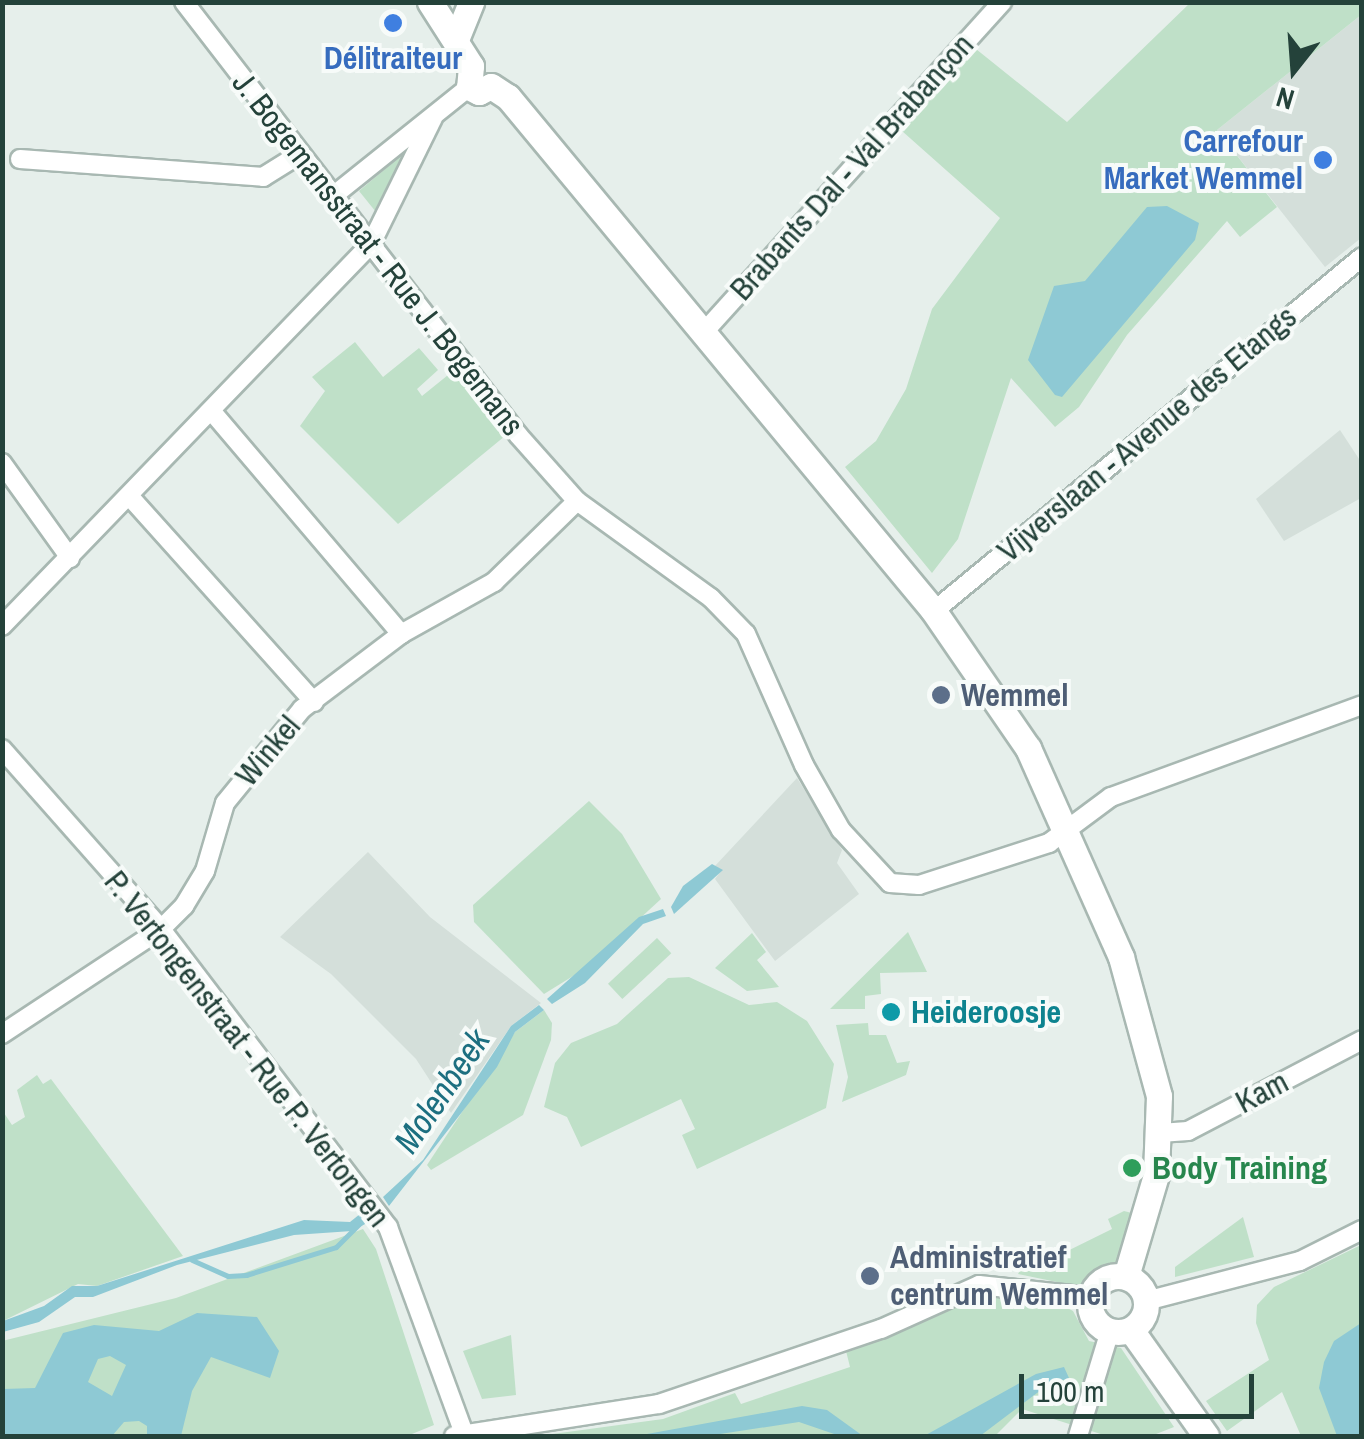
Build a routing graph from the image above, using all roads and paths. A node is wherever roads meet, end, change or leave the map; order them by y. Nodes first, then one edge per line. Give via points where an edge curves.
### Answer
1 (184, 2) edge
2 (430, 2) edge
3 (471, 2) edge
4 (1002, 2) edge
5 (982, 9) edge
6 (457, 37) junction
7 (477, 80) junction
8 (433, 118) junction
9 (300, 154) junction
10 (20, 159) dead end
11 (333, 196) junction
12 (371, 244) junction
13 (1362, 257) edge
14 (704, 332) junction
15 (214, 414) junction
16 (2, 463) edge
17 (131, 498) junction
18 (578, 501) junction
19 (70, 558) junction
20 (934, 611) junction
21 (2, 626) edge
22 (402, 634) junction
23 (314, 702) junction
24 (1362, 704) edge
25 (2, 749) edge
26 (1067, 829) junction
27 (161, 929) junction
28 (2, 1034) edge
29 (1362, 1040) edge
30 (1160, 1133) junction
31 (1362, 1230) edge
32 (1126, 1276) junction
33 (1091, 1297) junction
34 (1146, 1301) junction
35 (1120, 1331) junction
36 (461, 1435) edge
37 (1078, 1436) edge
38 (1206, 1436) edge

1 - 9 street, J. Bogemansstraat - Rue J. Bogemans
2 - 6 street
3 - 6 street
4 - 5 street, Brabants Dal - Val Brabançon
5 - 14 street, Brabants Dal - Val Brabançon
6 - 7 street
7 - 8 street
7 - 14 street via 508,97
8 - 11 street
8 - 12 street
9 - 10 street via 262,176
9 - 11 street, J. Bogemansstraat - Rue J. Bogemans
11 - 12 street, J. Bogemansstraat - Rue J. Bogemans
12 - 15 street
12 - 18 street, J. Bogemansstraat - Rue J. Bogemans via 519,436
13 - 20 street, Vijverslaan - Avenue des Etangs
14 - 20 street
15 - 17 street
15 - 22 street
16 - 19 street
17 - 19 street
17 - 23 street
18 - 22 street, Winkel via 494,582
18 - 26 street, J. Bogemansstraat - Rue J. Bogemans via 710,598 746,634 804,766 841,830 878,876 902,888 919,885 1049,843
19 - 21 street
20 - 26 street via 1014,722
22 - 23 street, Winkel
23 - 27 street, Winkel via 285,726 234,790 205,871
24 - 26 street, J. Bogemansstraat - Rue J. Bogemans via 1111,797
25 - 27 street, P. Vertongenstraat - Rue P. Vertongen
26 - 30 street via 1146,1038
27 - 28 street, Winkel
27 - 36 street, P. Vertongenstraat - Rue P. Vertongen via 388,1226
29 - 30 street, Kam via 1188,1131
30 - 32 street via 1151,1196
31 - 34 street via 1288,1264
32 - 33 street via 1104,1280
32 - 34 street via 1141,1286
33 - 35 street via 1090,1316
33 - 36 street via 980,1285 881,1329 658,1404
34 - 35 street
35 - 37 street
35 - 38 street

